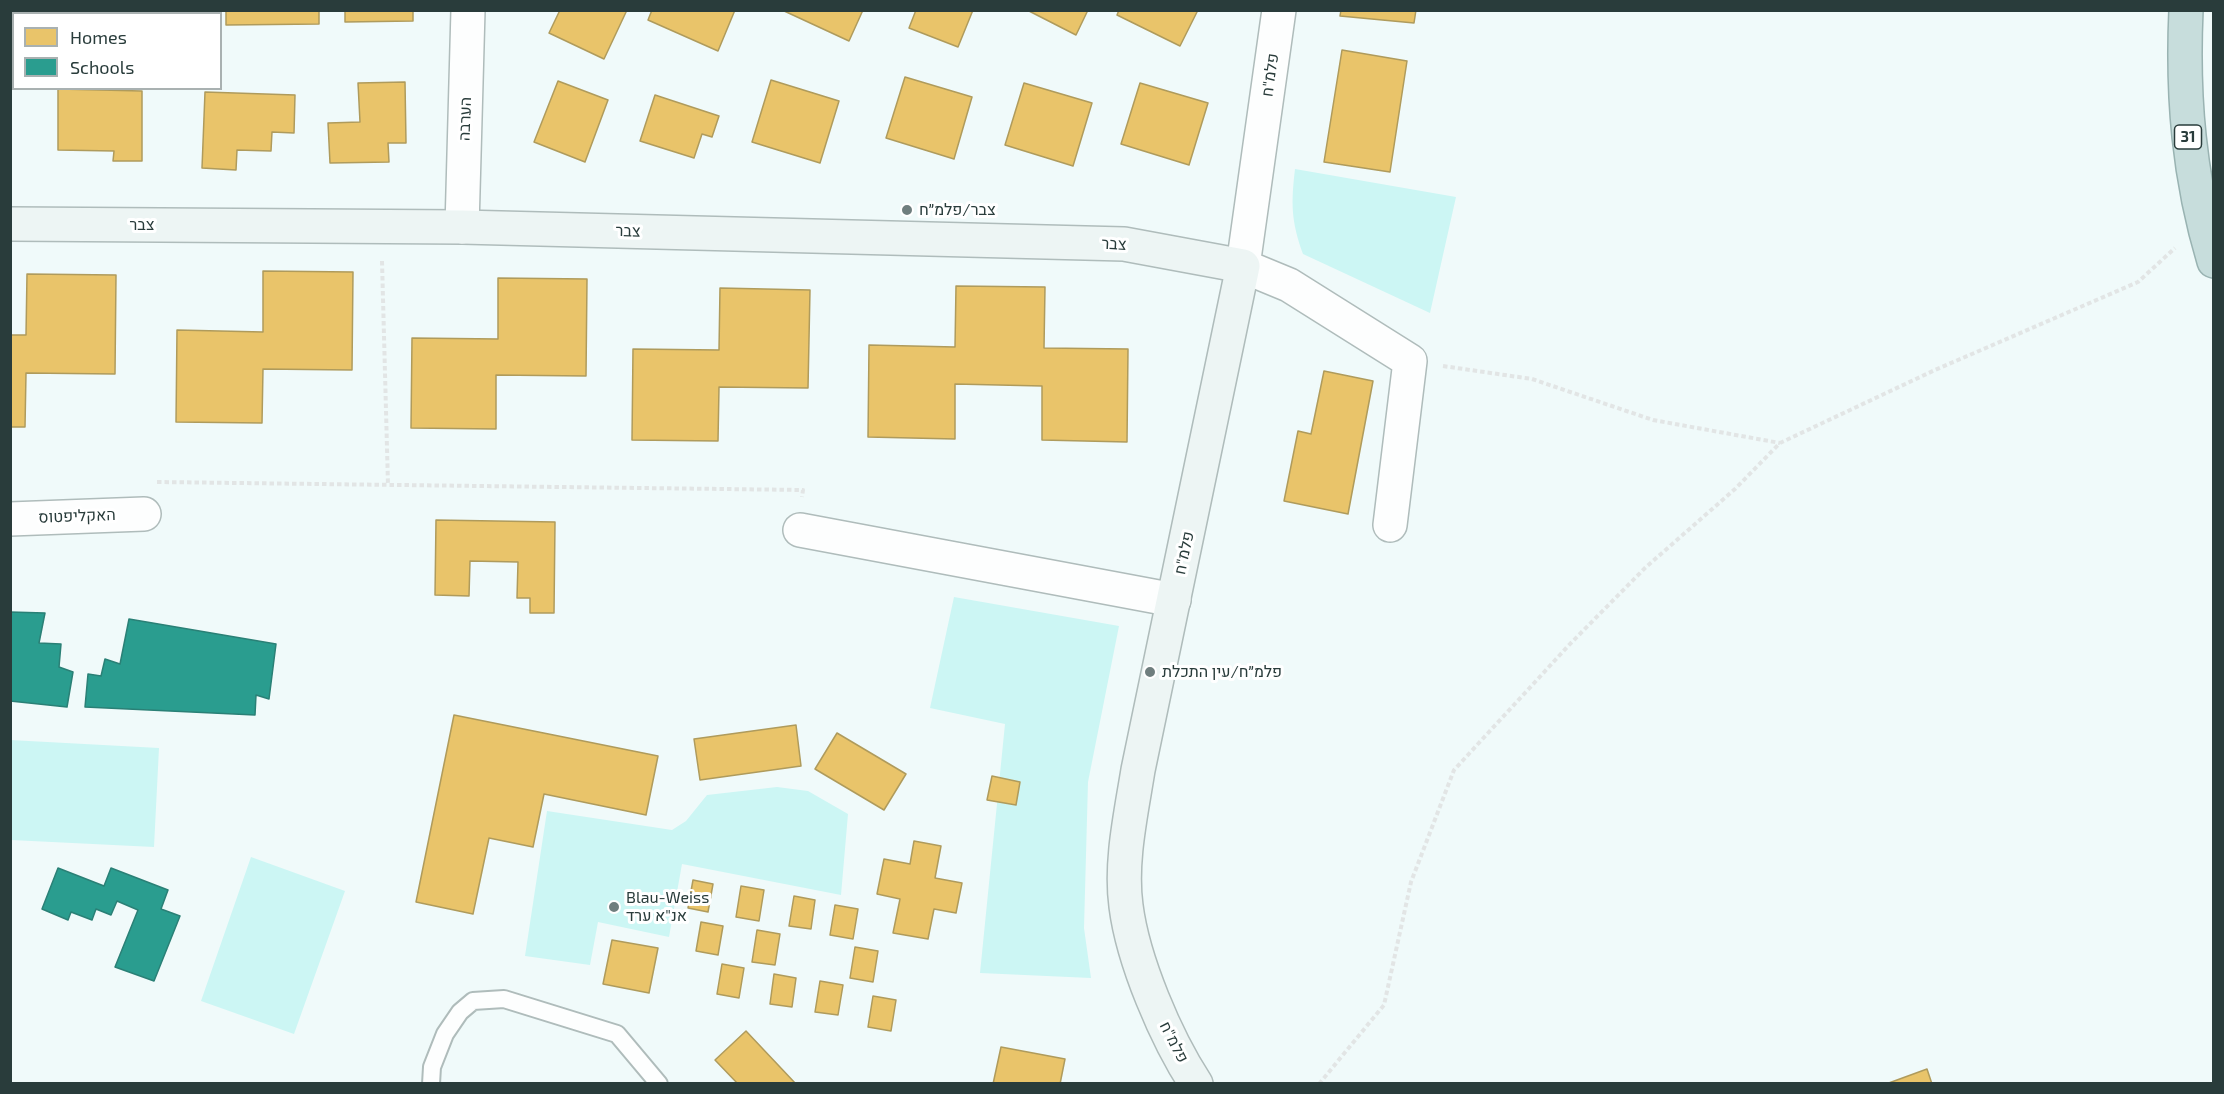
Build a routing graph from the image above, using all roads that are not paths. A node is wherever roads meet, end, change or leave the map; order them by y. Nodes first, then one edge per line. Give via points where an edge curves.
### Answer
1 (468, 10) edge
2 (1279, 10) edge
3 (2186, 10) edge
4 (10, 224) edge
5 (462, 227) junction
6 (2214, 261) edge
7 (1243, 266) junction
8 (144, 514) road end
9 (10, 519) edge
10 (1390, 525) dead end
11 (800, 530) road end
12 (1174, 600) junction
13 (431, 1083) edge
14 (659, 1083) edge
15 (1196, 1083) edge

1 - 5 street, הערבה
2 - 7 street, פלמ"ח
3 - 6 highway, 31 via 2186,124 2202,223
4 - 5 street, צבר
5 - 7 street, צבר via 1124,244
7 - 10 street via 1289,285 1410,361
7 - 12 street, פלמ"ח
8 - 9 street, האקליפטוס
11 - 12 street
12 - 15 street, פלמ"ח via 1127,838 1125,905 1135,950 1157,1009
13 - 14 lane via 432,1067 445,1034 460,1012 473,1001 504,999 617,1034

